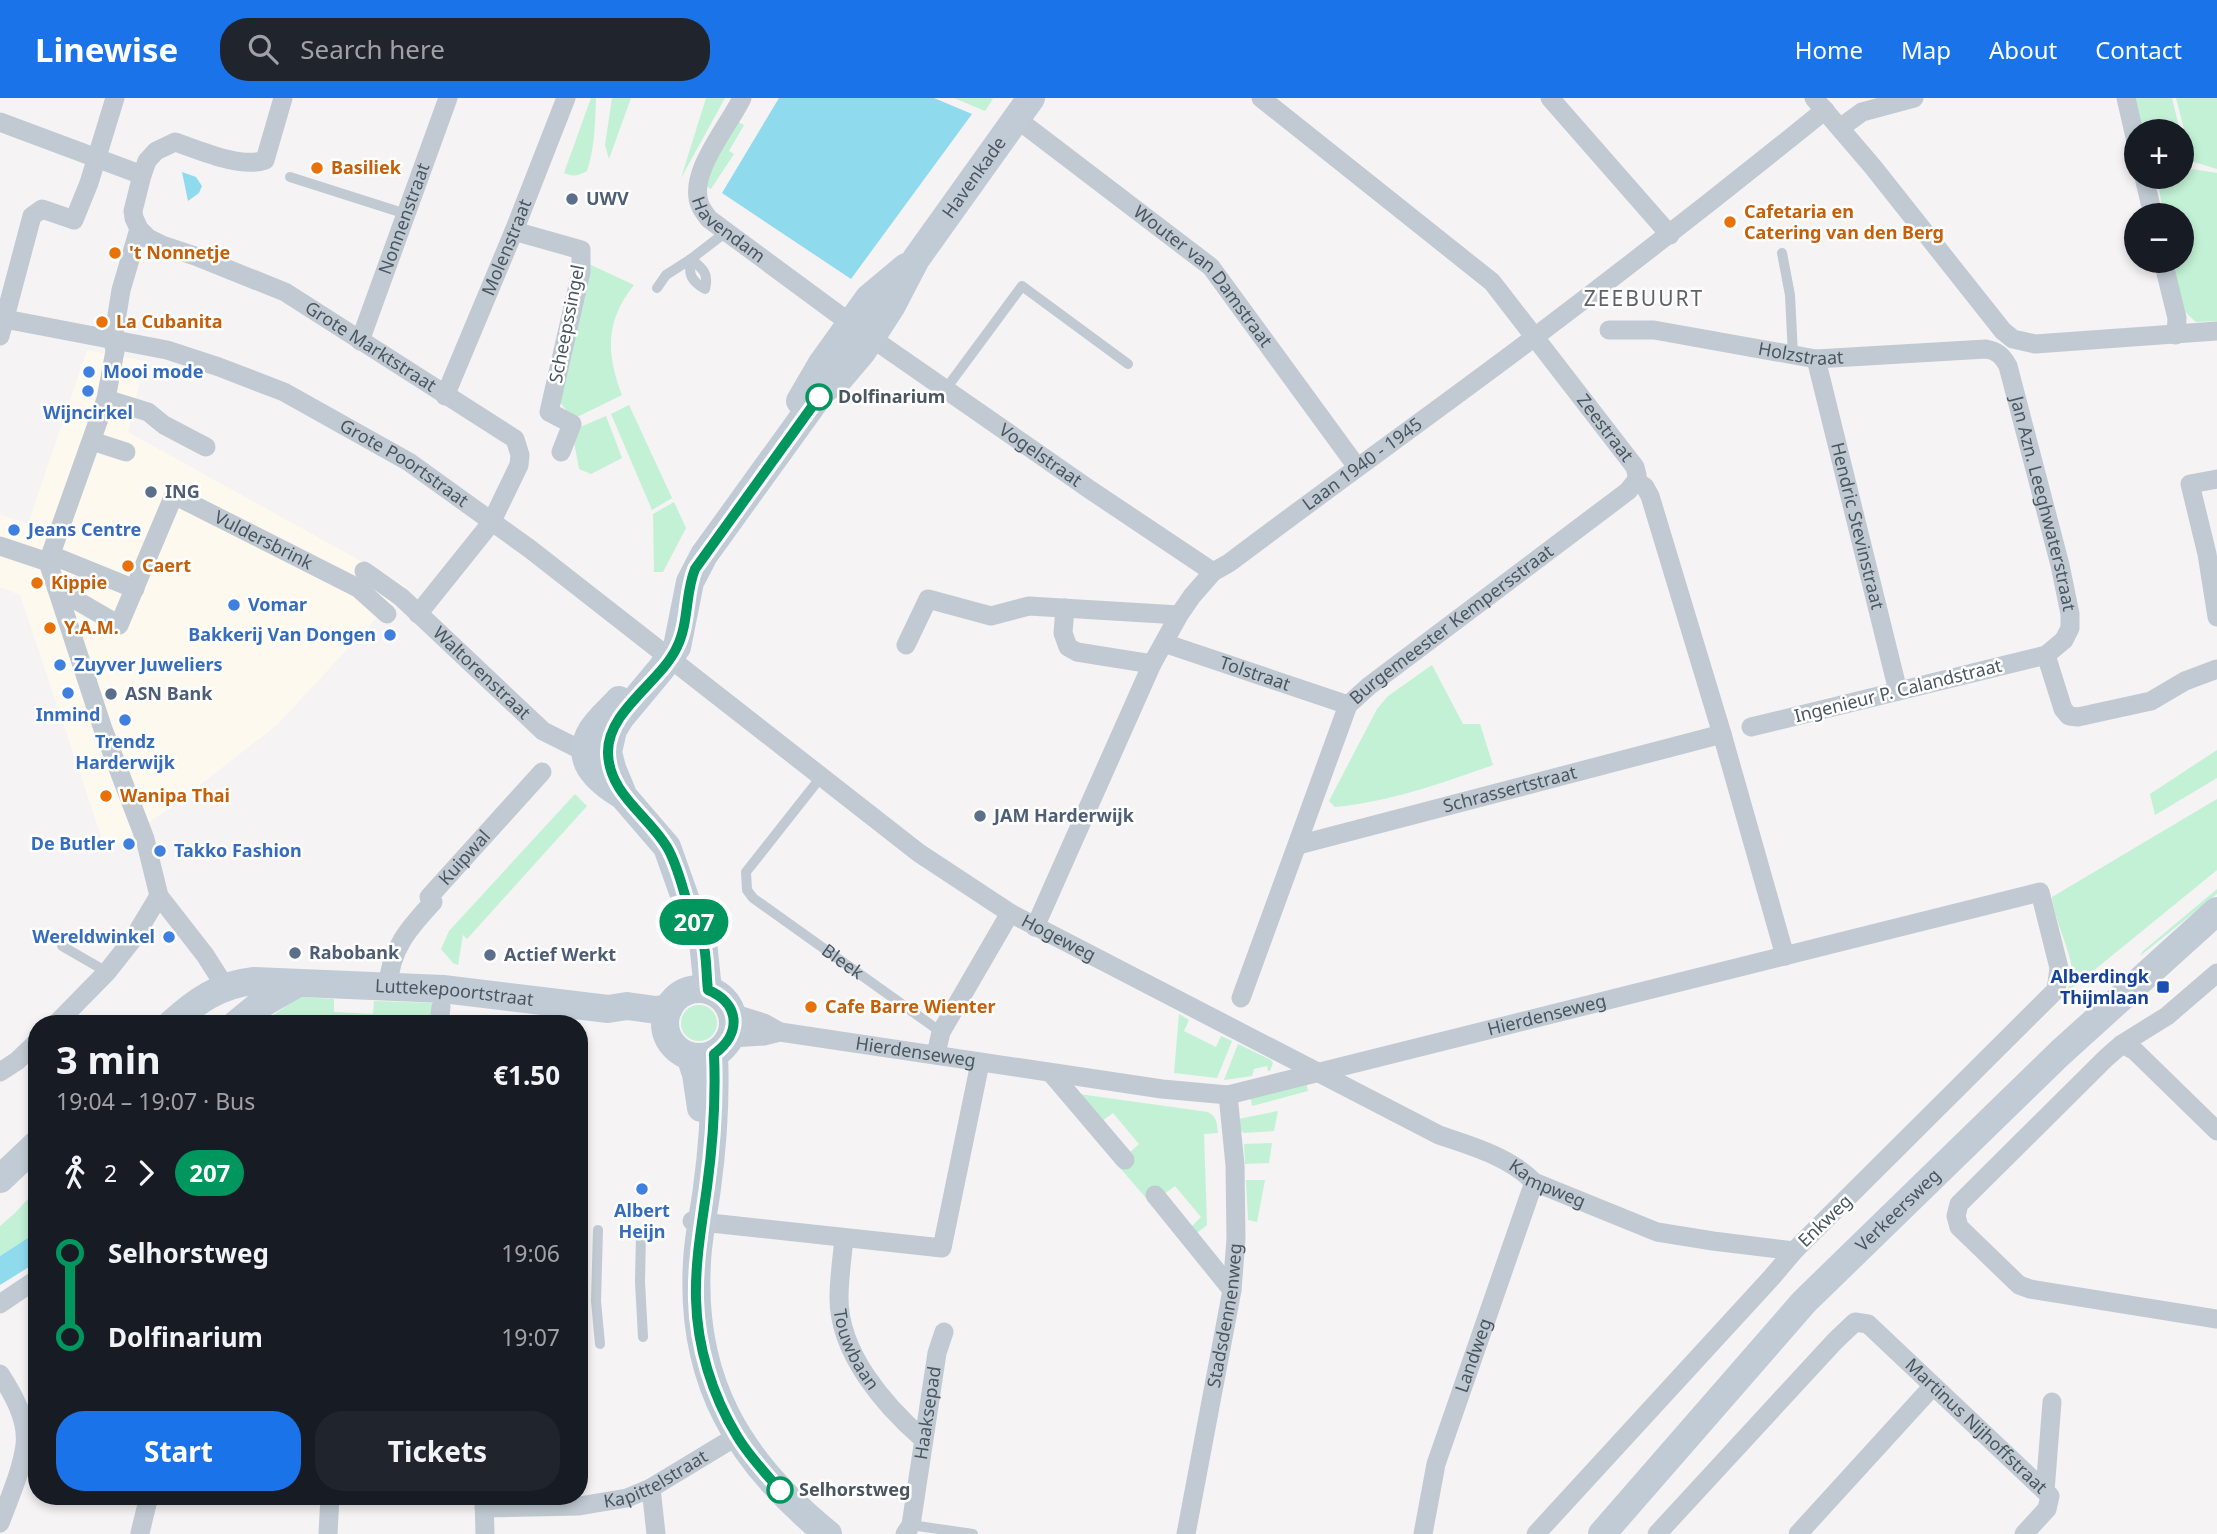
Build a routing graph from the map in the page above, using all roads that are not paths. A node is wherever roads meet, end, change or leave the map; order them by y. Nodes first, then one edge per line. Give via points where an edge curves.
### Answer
1 (115, 98) edge
2 (283, 98) edge
3 (448, 98) edge
4 (566, 98) edge
5 (742, 98) edge
6 (1261, 98) edge
7 (1550, 98) edge
8 (1913, 98) edge
9 (2126, 98) edge
10 (1819, 104) edge
11 (1024, 109) edge
12 (2131, 119) edge
13 (0, 122) edge
14 (1840, 128) junction
15 (97, 159) junction
16 (142, 176) junction
17 (290, 177) dead end
18 (406, 214) junction
19 (139, 229) junction
20 (514, 231) junction
21 (726, 232) junction
22 (1670, 234) junction
23 (1782, 253) dead end
24 (2166, 273) edge
25 (657, 288) dead end
26 (2, 324) edge
27 (861, 330) junction
28 (1609, 330) dead end
29 (2217, 331) edge
30 (2176, 335) junction
31 (1535, 337) junction
32 (113, 340) junction
33 (360, 341) junction
34 (1995, 351) joint
35 (1793, 355) junction
36 (1816, 359) junction
37 (1128, 364) dead end
38 (945, 390) junction
39 (445, 396) junction
40 (106, 398) junction
41 (92, 441) junction
42 (206, 447) dead end
43 (126, 452) dead end
44 (561, 452) dead end
45 (1356, 467) junction
46 (2217, 479) edge
47 (1636, 481) junction
48 (491, 523) junction
49 (2209, 526) edge
50 (0, 545) edge
51 (50, 558) junction
52 (364, 571) dead end
53 (1213, 572) junction
54 (57, 589) junction
55 (135, 589) junction
56 (1065, 608) junction
57 (387, 614) dead end
58 (418, 614) junction
59 (1179, 615) junction
60 (2217, 617) edge
61 (1164, 643) junction
62 (905, 645) dead end
63 (666, 654) junction
64 (2046, 655) junction
65 (1152, 664) junction
66 (2217, 669) edge
67 (1898, 691) junction
68 (1348, 705) junction
69 (1751, 727) dead end
70 (1722, 734) junction
71 (597, 751) junction
72 (542, 772) dead end
73 (821, 777) junction
74 (1298, 845) junction
75 (2040, 892) joint
76 (159, 897) junction
77 (2217, 911) edge
78 (1010, 913) junction
79 (1035, 927) junction
80 (62, 946) dead end
81 (1785, 956) junction
82 (107, 972) junction
83 (2217, 973) edge
84 (299, 983) junction
85 (229, 987) junction
86 (388, 987) junction
87 (700, 990) junction
88 (1241, 998) dead end
89 (65, 1015) edge
90 (181, 1015) edge
91 (226, 1015) edge
92 (247, 1015) edge
93 (667, 1016) junction
94 (941, 1032) junction
95 (717, 1040) junction
96 (2122, 1044) junction
97 (28, 1050) edge
98 (936, 1054) junction
99 (980, 1063) junction
100 (0, 1072) edge
101 (1315, 1072) junction
102 (1051, 1073) junction
103 (1228, 1095) junction
104 (2217, 1131) edge
105 (28, 1153) edge
106 (1125, 1160) dead end
107 (28, 1171) edge
108 (0, 1180) edge
109 (1534, 1182) junction
110 (1155, 1195) dead end
111 (0, 1197) edge
112 (598, 1230) dead end
113 (696, 1231) junction
114 (641, 1234) dead end
115 (844, 1239) junction
116 (1794, 1251) junction
117 (28, 1285) edge
118 (1232, 1290) junction
119 (0, 1304) edge
120 (2217, 1318) edge
121 (944, 1332) dead end
122 (643, 1337) dead end
123 (600, 1344) dead end
124 (0, 1374) edge
125 (1933, 1386) junction
126 (2052, 1402) dead end
127 (731, 1439) junction
128 (923, 1439) junction
129 (651, 1488) junction
130 (2045, 1491) junction
131 (588, 1504) edge
132 (147, 1505) edge
133 (330, 1505) edge
134 (484, 1505) edge
135 (555, 1505) edge
136 (585, 1505) edge
137 (0, 1523) edge
138 (908, 1530) edge
139 (140, 1533) edge
140 (328, 1534) edge
141 (485, 1534) edge
142 (656, 1534) edge
143 (814, 1534) edge
144 (828, 1534) edge
145 (973, 1534) edge
146 (1186, 1534) edge
147 (1423, 1534) edge
148 (1536, 1534) edge
149 (1602, 1534) edge
150 (1657, 1534) edge
151 (1798, 1534) edge
152 (2024, 1534) edge

1 - 15 street
2 - 16 street via 265,160 230,159 175,142 156,151
3 - 18 street, Nonnenstraat
4 - 20 street, Molenstraat
5 - 21 street, Havendam via 698,178 699,204
6 - 31 street, Zeestraat via 1492,282
7 - 22 street
8 - 14 street via 1862,112
9 - 12 street
10 - 14 street
10 - 22 street, Laan 1940 - 1945
11 - 27 street, Havenkade via 916,258 891,307
11 - 45 street, Wouter van Damstraat via 1211,267
13 - 15 street
14 - 30 street via 2013,340 2035,344
15 - 16 street
15 - 26 street via 74,220 42,209 32,216
16 - 19 street via 133,211
17 - 18 lane
18 - 33 street, Nonnenstraat
19 - 32 street via 121,290
19 - 33 street, Grote Marktstraat via 162,245 285,292
20 - 39 street, Molenstraat
20 - 44 street, Scheepssingel via 582,250 549,412 572,424
21 - 25 lane via 666,275
21 - 27 street, Havendam
22 - 31 street, Laan 1940 - 1945
23 - 35 lane
24 - 30 street via 2177,318
26 - 32 street, Grote Poortstraat
27 - 38 street, Vogelstraat
27 - 63 street via 821,365 685,563 673,596
28 - 35 street, Holzstraat via 1654,330
29 - 30 street
31 - 45 street, Laan 1940 - 1945
31 - 47 street, Zeestraat via 1635,467
32 - 40 street
32 - 48 street, Grote Poortstraat via 167,350 284,392 409,462
33 - 39 street, Grote Marktstraat
34 - 36 street, Holzstraat
34 - 64 street, Jan Azn. Leeghwaterstraat via 2008,366 2070,614 2064,640
35 - 36 street, Holzstraat
36 - 67 street, Hendric Stevinstraat
37 - 38 lane via 1022,286
38 - 53 street, Vogelstraat
39 - 48 street, Grote Marktstraat via 515,439 519,465
40 - 41 street
40 - 42 street via 148,412
41 - 43 street
41 - 51 street
45 - 53 street, Laan 1940 - 1945
46 - 49 street via 2190,484
47 - 68 street, Burgemeester Kempersstraat
47 - 70 street, Zeestraat via 1650,496
48 - 58 street, Grote Marktstraat
48 - 63 street, Grote Poortstraat
49 - 60 street
50 - 51 street
51 - 54 street
51 - 55 street
52 - 58 street, Waltorenstraat
53 - 59 street, Laan 1940 - 1945
54 - 55 street, Vuldersbrink via 119,625
54 - 76 street via 145,839
55 - 57 street, Vuldersbrink via 174,495 358,588
56 - 59 street
56 - 62 street via 1029,606 991,616 928,600
56 - 65 street via 1063,633 1068,647
58 - 71 street, Waltorenstraat via 543,731
59 - 61 street, Laan 1940 - 1945
61 - 65 street, Laan 1940 - 1945
61 - 68 street, Tolstraat
63 - 71 street via 590,733
63 - 73 street, Hogeweg
64 - 66 street via 2063,709 2078,717 2151,701
64 - 67 street, Ingenieur P. Calandstraat
65 - 79 street, Laan 1940 - 1945
67 - 69 street, Ingenieur P. Calandstraat
68 - 74 street, Burgemeester Kempersstraat
70 - 74 street, Schrassertstraat
70 - 81 street, Zeestraat
71 - 87 street via 612,768 624,797 667,847 703,942
72 - 86 street, Kuipwal via 429,897 433,902 394,953
73 - 78 street, Hogeweg via 919,853
73 - 94 lane, Bleek via 746,872 747,890
74 - 88 street, Burgemeester Kempersstraat
75 - 81 street, Hierdenseweg
75 - 116 street, Enkweg via 2059,968 2056,990
76 - 82 street
76 - 85 street
77 - 149 street, Verkeersweg via 2060,1053 1804,1302
78 - 79 street, Hogeweg
78 - 94 street
79 - 101 street, Hogeweg
80 - 82 lane
81 - 101 street, Hierdenseweg
82 - 89 street
83 - 96 street via 2167,1016
84 - 85 street, Luttekepoortstraat
84 - 86 street, Luttekepoortstraat
84 - 92 street
85 - 90 street
85 - 91 street via 218,1008
86 - 93 street, Luttekepoortstraat via 481,992 608,1009 623,1019
87 - 93 street via 681,994
87 - 95 street via 723,998
93 - 95 street via 672,1045
94 - 98 street
95 - 98 street, Hierdenseweg via 780,1032
95 - 113 street via 713,1129
96 - 104 street via 2136,1051
96 - 120 street via 1959,1204 1959,1227 2020,1285 2030,1289
97 - 100 street
98 - 99 street, Hierdenseweg
99 - 102 street, Hierdenseweg
99 - 115 street via 942,1248
101 - 103 street, Hierdenseweg
101 - 109 street, Kampweg via 1439,1135 1522,1170
102 - 103 street, Hierdenseweg
102 - 106 street
103 - 118 street, Stadsdennenweg via 1235,1189
105 - 108 street
107 - 111 street
109 - 116 street, Kampweg via 1657,1232
109 - 147 street, Landweg via 1436,1464
110 - 118 street
112 - 123 lane
113 - 115 street
113 - 127 street via 696,1300 702,1348
114 - 122 lane
115 - 128 street, Touwbaan via 839,1299 842,1329 870,1384
116 - 148 street, Enkweg
117 - 119 street
118 - 146 street, Stadsdennenweg
121 - 128 street, Haaksepad via 936,1353
124 - 137 street via 22,1415 26,1444
125 - 130 street, Martinus Nijhoffstraat
125 - 150 street, Martinus Nijhoffstraat via 1868,1324 1855,1322
125 - 151 street
126 - 130 street
127 - 129 street, Kapittelstraat
127 - 143 street via 739,1462
127 - 144 street
128 - 138 street, Haaksepad
129 - 131 street, Kapittelstraat via 627,1498
129 - 142 street
130 - 152 street, Martinus Nijhoffstraat via 2050,1496 2047,1509
132 - 139 street
133 - 140 street
134 - 141 street
135 - 136 street, Kapittelstraat
138 - 145 lane

